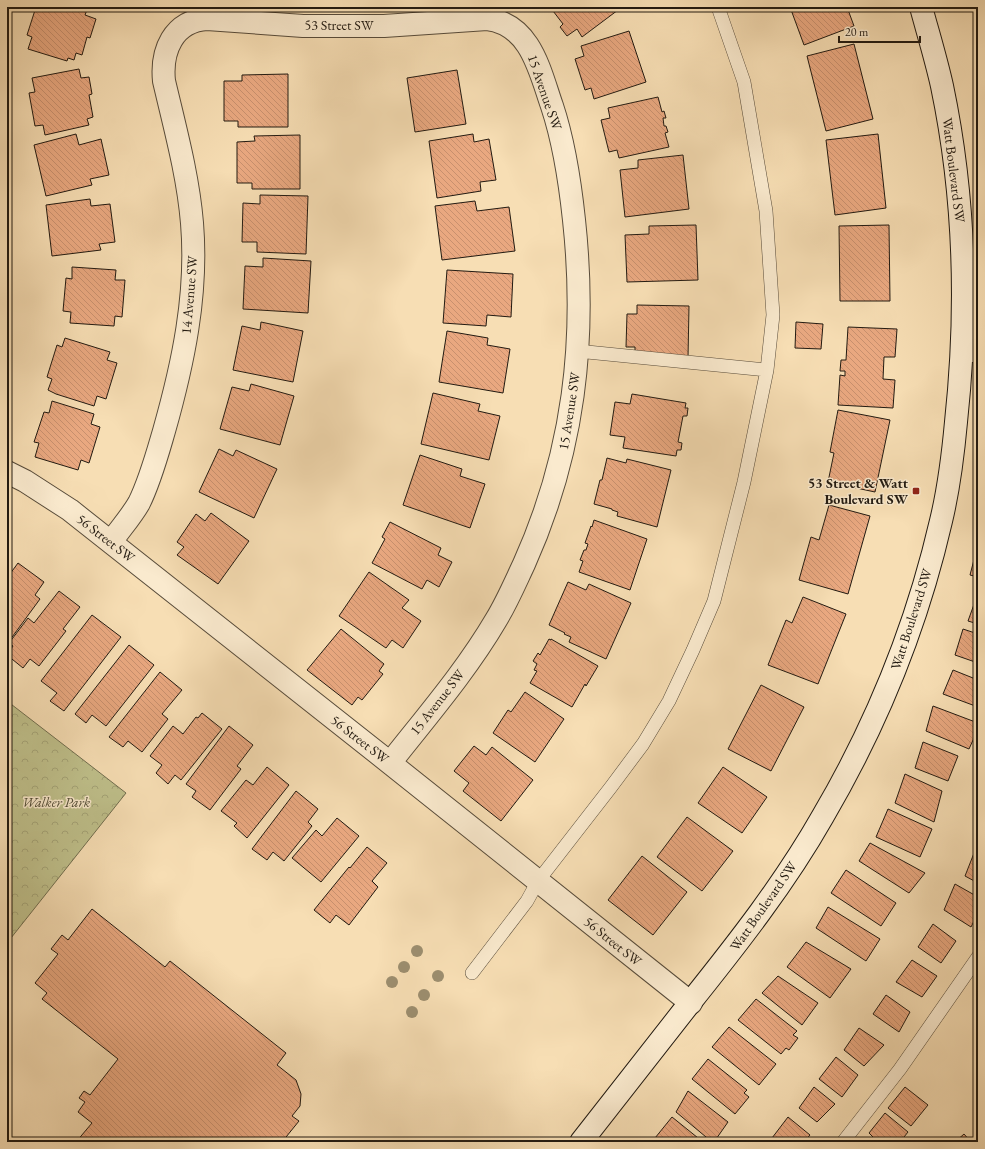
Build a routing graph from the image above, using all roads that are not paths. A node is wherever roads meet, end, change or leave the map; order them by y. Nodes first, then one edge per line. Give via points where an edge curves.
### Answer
1 (718, 7) edge
2 (921, 7) edge
3 (510, 26) joint
4 (174, 37) joint
5 (578, 351) junction
6 (970, 351) edge
7 (767, 370) junction
8 (16, 477) edge
9 (110, 542) junction
10 (390, 763) junction
11 (538, 881) junction
12 (978, 957) edge
13 (472, 973) dead end
14 (690, 1003) junction
15 (581, 1142) edge
16 (843, 1142) edge

1 - 7 lane via 744,82 766,211 773,315
2 - 6 street, Watt Boulevard SW via 942,84 952,146 961,212
3 - 4 street, 53 Street SW via 498,20 487,19 384,26 303,26 207,19 188,23 180,28
3 - 5 street, 15 Avenue SW via 520,35 535,58 554,112 564,154 572,198 579,276
4 - 9 street, 14 Avenue SW via 164,59 163,70 184,165 192,224 192,283 188,328 177,386 144,490 132,515
5 - 7 lane
5 - 10 street, 15 Avenue SW via 573,403 562,457 536,538 516,582 497,619 476,650
6 - 14 street, Watt Boulevard SW via 961,379 952,463 942,520 894,675 823,818 736,946
7 - 11 lane via 744,482 714,601 693,650 669,701 643,744
8 - 9 street, 56 Street SW via 70,510
9 - 10 street, 56 Street SW
10 - 11 street, 56 Street SW
11 - 13 lane via 527,901
11 - 14 street, 56 Street SW
12 - 16 lane via 900,1069
14 - 15 street, Watt Boulevard SW

